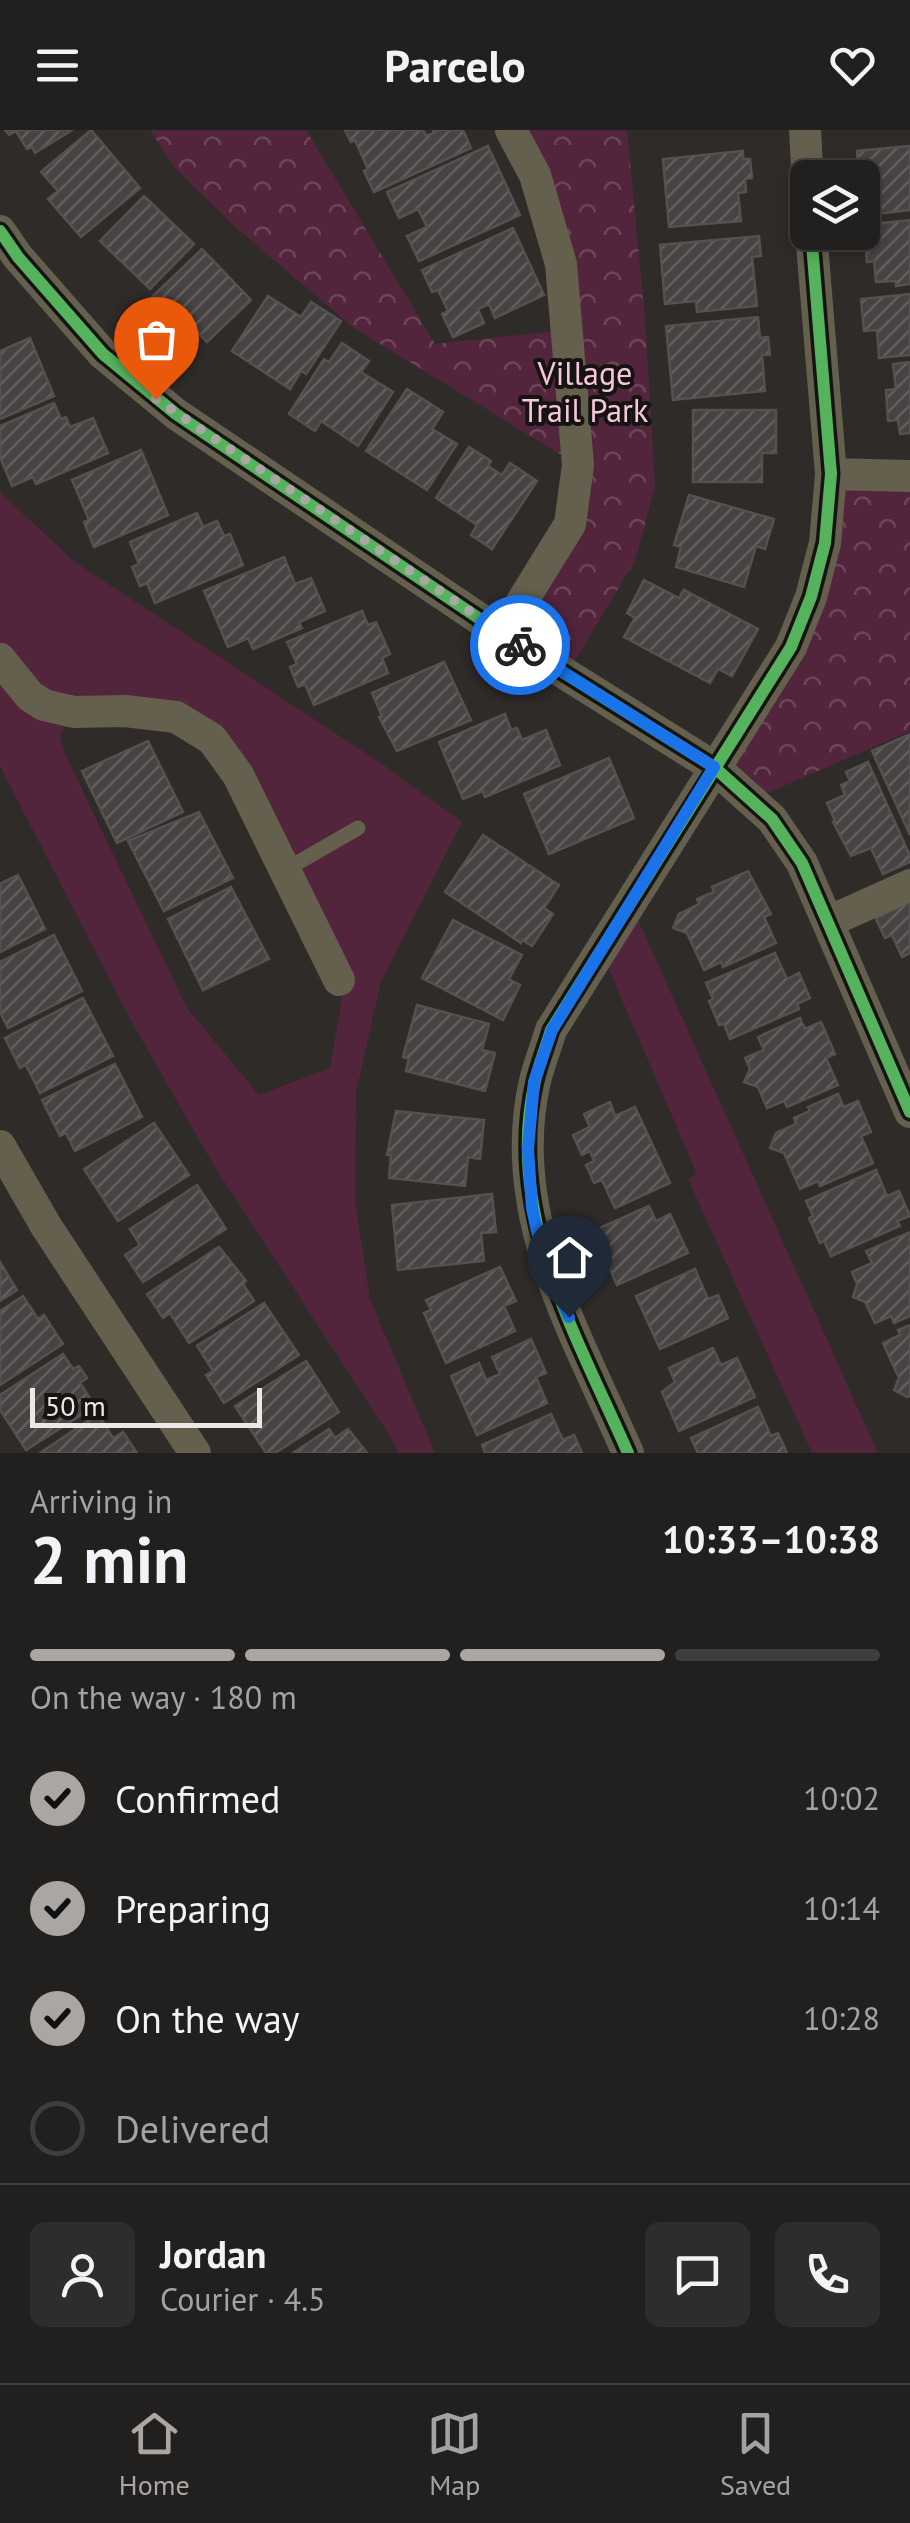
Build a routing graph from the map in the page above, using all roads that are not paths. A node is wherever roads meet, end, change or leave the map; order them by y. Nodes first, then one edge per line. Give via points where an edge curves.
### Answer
1 (511, 130) edge
2 (805, 130) edge
3 (807, 160) edge
4 (813, 250) edge
5 (6, 253) edge
6 (832, 474) junction
7 (910, 476) edge
8 (502, 634) junction
9 (0, 659) edge
10 (714, 767) junction
11 (358, 828) dead end
12 (285, 870) junction
13 (910, 884) edge
14 (828, 922) junction
15 (339, 980) dead end
16 (910, 1112) edge
17 (0, 1146) edge
18 (195, 1453) edge
19 (628, 1453) edge

1 - 8 street via 536,175 561,264 578,465 570,524
2 - 3 street
4 - 6 street
5 - 8 street via 103,354 163,404
6 - 7 street
6 - 10 street via 825,543 798,630
8 - 10 street
9 - 12 street via 44,705 176,717 212,739
10 - 14 street via 789,842
10 - 19 street via 552,1030 534,1082 528,1149 541,1250
11 - 12 lane
12 - 15 street
13 - 14 street
14 - 16 street
17 - 18 street

